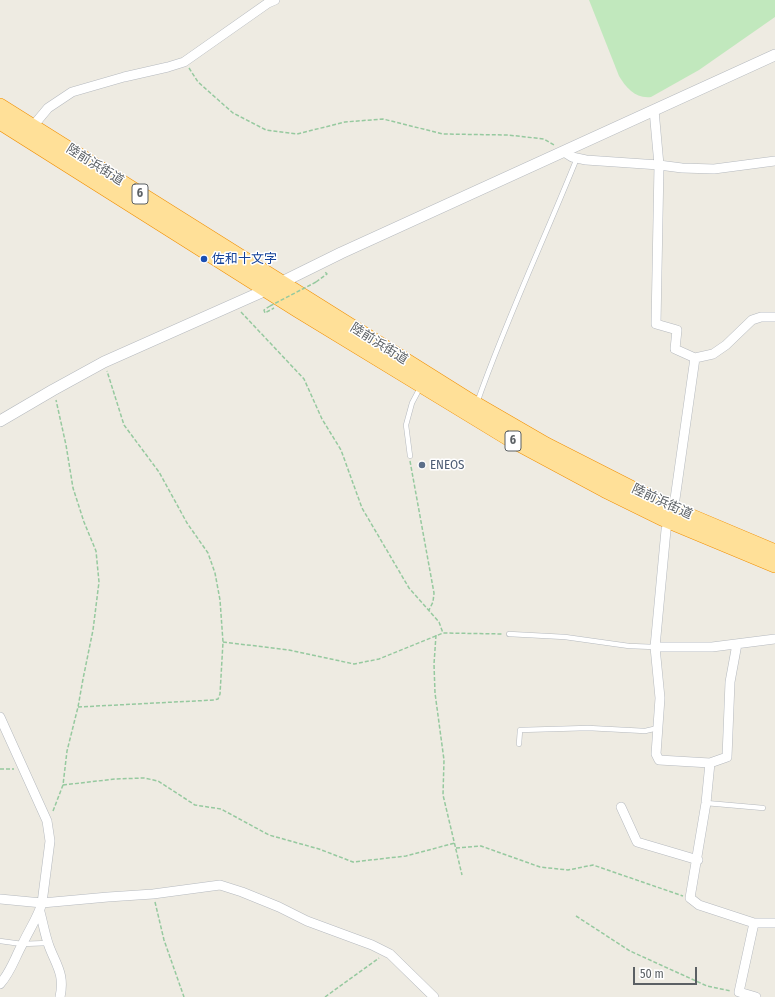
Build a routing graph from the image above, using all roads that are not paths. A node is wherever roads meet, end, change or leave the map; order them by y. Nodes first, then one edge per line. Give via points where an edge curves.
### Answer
1 (274, 0) edge
2 (775, 55) edge
3 (0, 106) edge
4 (654, 110) junction
5 (0, 122) edge
6 (33, 126) junction
7 (564, 152) junction
8 (577, 158) junction
9 (775, 161) edge
10 (659, 165) junction
11 (281, 282) junction
12 (266, 290) junction
13 (775, 316) edge
14 (695, 358) junction
15 (424, 380) junction
16 (476, 405) junction
17 (0, 421) edge
18 (410, 456) road end
19 (670, 514) junction
20 (775, 552) edge
21 (775, 565) edge
22 (509, 634) road end
23 (775, 639) edge
24 (737, 644) junction
25 (655, 647) junction
26 (0, 717) edge
27 (658, 728) junction
28 (519, 744) dead end
29 (710, 763) junction
30 (706, 803) junction
31 (621, 807) dead end
32 (763, 808) dead end
33 (698, 860) junction
34 (0, 899) edge
35 (41, 908) junction
36 (754, 923) junction
37 (775, 924) edge
38 (0, 941) edge
39 (48, 943) junction
40 (22, 944) junction
41 (0, 984) edge
42 (60, 997) edge
43 (434, 997) edge
44 (756, 997) edge

1 - 6 street via 184,62 72,92 48,108
2 - 4 street
3 - 6 highway, 陸前浜街道 / 6
4 - 7 street
4 - 10 street
5 - 12 highway, 陸前浜街道 / 6
6 - 11 highway, 陸前浜街道 / 6
7 - 8 street
7 - 11 street
8 - 10 street
8 - 16 lane via 492,360
9 - 10 street via 714,169
10 - 14 street via 656,324 676,330 674,349
11 - 12 street
11 - 15 highway, 陸前浜街道 / 6
12 - 15 highway, 陸前浜街道 / 6
12 - 17 street via 104,362
13 - 14 street via 752,320 713,354
14 - 19 street
15 - 16 highway, 陸前浜街道 / 6
15 - 18 lane via 412,403 406,425
15 - 19 highway, 陸前浜街道 / 6 via 510,439 604,490
16 - 19 highway, 陸前浜街道 / 6
19 - 20 highway, 陸前浜街道 / 6
19 - 21 highway, 陸前浜街道 / 6
19 - 25 street via 666,530
22 - 25 lane
23 - 24 street
24 - 25 street via 712,647
24 - 29 street via 730,682 727,757
25 - 27 street via 660,698
26 - 35 street via 47,821 50,841
27 - 28 lane via 645,731 588,728 520,730
27 - 29 street via 656,754 659,760
29 - 30 street
30 - 32 lane
30 - 33 street
31 - 33 street via 637,842
33 - 36 street via 690,898 699,904
34 - 35 street
35 - 39 street
35 - 40 street
35 - 43 street via 108,897 220,885 387,952
36 - 37 street
36 - 44 street via 739,992
38 - 40 lane
39 - 40 lane
39 - 42 street via 60,968
40 - 41 street via 8,975

